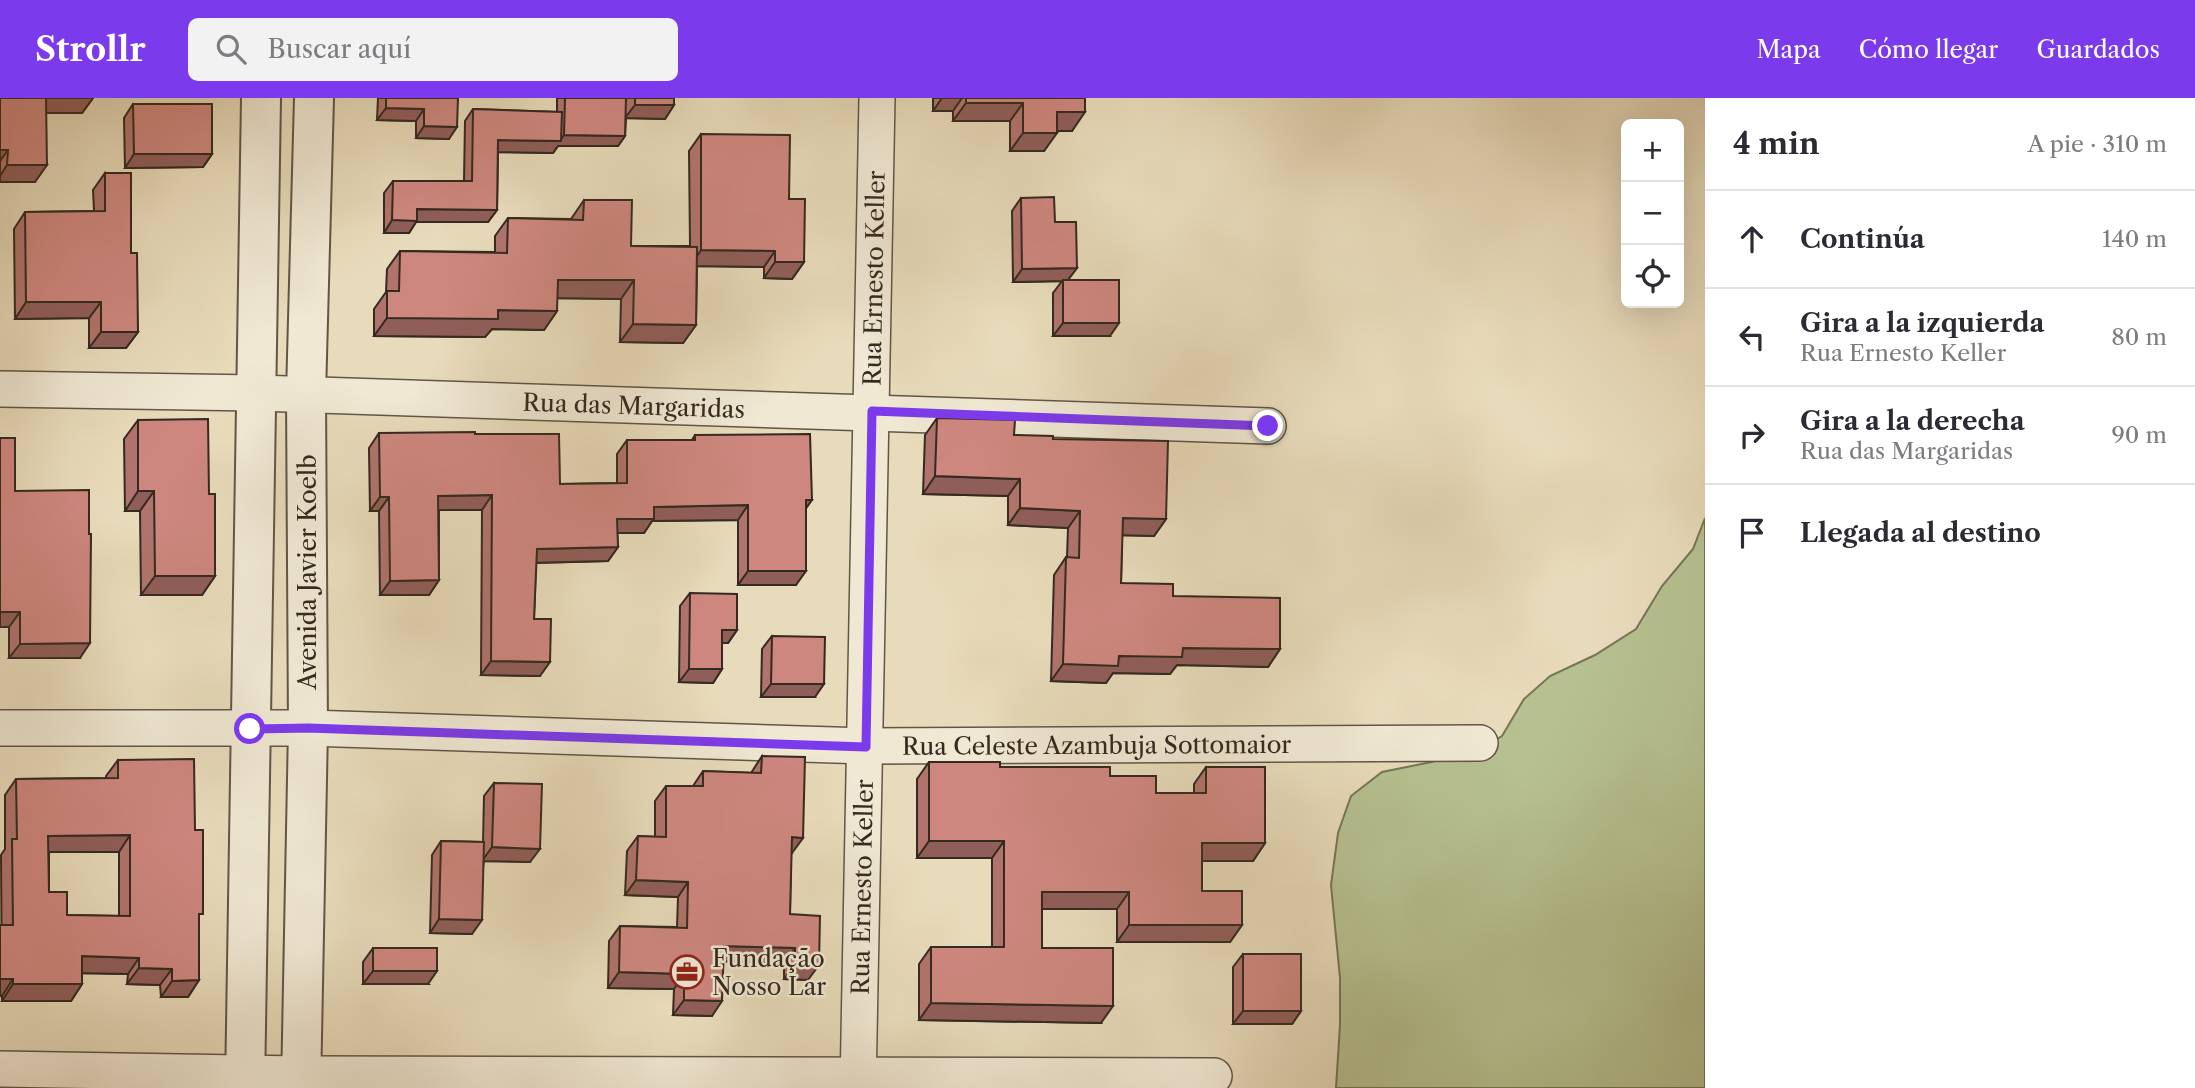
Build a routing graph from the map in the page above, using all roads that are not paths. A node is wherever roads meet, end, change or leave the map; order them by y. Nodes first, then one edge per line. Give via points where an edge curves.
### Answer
1 (261, 98) edge
2 (314, 98) edge
3 (877, 98) edge
4 (0, 388) edge
5 (257, 393) junction
6 (306, 394) junction
7 (872, 411) junction
8 (1268, 426) dead end
9 (0, 728) edge
10 (308, 728) junction
11 (250, 729) junction
12 (1480, 743) dead end
13 (866, 747) junction
14 (0, 1069) edge
15 (1214, 1076) dead end
16 (245, 1081) edge
17 (301, 1081) edge
18 (858, 1082) edge

1 - 5 street
2 - 6 street, Avenida Javier Koelb
3 - 7 street, Rua Ernesto Keller
4 - 5 street, Rua das Margaridas
5 - 6 street, Rua das Margaridas
5 - 11 street
6 - 7 street, Rua das Margaridas
6 - 10 street, Avenida Javier Koelb
7 - 8 street, Rua das Margaridas
7 - 13 street, Rua Ernesto Keller
9 - 11 street, Rua Celeste Azambuja Sottomaior
10 - 11 street, Rua Celeste Azambuja Sottomaior
10 - 13 street, Rua Celeste Azambuja Sottomaior
10 - 17 street, Avenida Javier Koelb
11 - 16 street
12 - 13 street, Rua Celeste Azambuja Sottomaior
13 - 18 street, Rua Ernesto Keller
14 - 16 street
15 - 18 street
16 - 17 street
17 - 18 street

